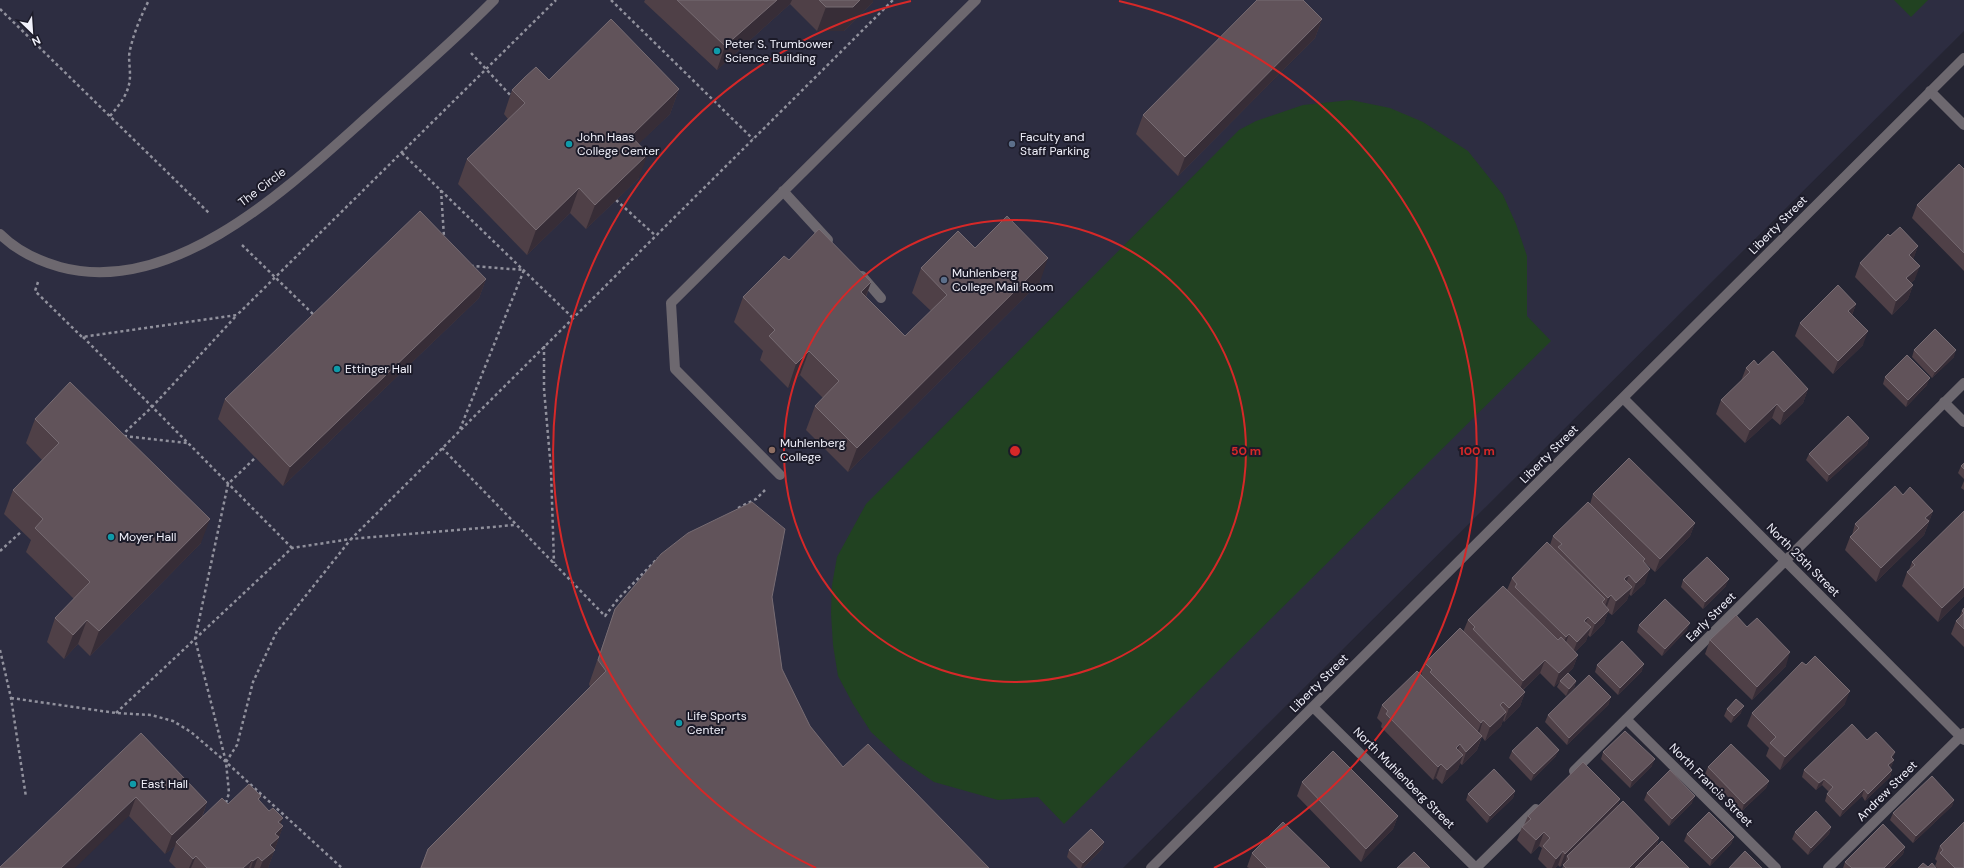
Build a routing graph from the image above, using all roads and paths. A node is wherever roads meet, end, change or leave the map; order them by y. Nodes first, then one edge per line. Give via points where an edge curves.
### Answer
1 (149, 0) edge
2 (494, 0) edge
3 (556, 0) edge
4 (611, 0) edge
5 (893, 0) edge
6 (976, 0) edge
7 (0, 9) edge
8 (456, 38) junction
9 (1964, 58) edge
10 (487, 69) junction
11 (1930, 91) junction
12 (516, 102) edge
13 (110, 116) junction
14 (1964, 125) edge
15 (753, 139) junction
16 (402, 152) junction
17 (441, 190) junction
18 (783, 191) junction
19 (616, 200) edge
20 (226, 230) junction
21 (0, 234) edge
22 (656, 236) junction
23 (445, 242) edge
24 (835, 247) edge
25 (470, 266) edge
26 (524, 270) junction
27 (856, 270) edge
28 (276, 276) junction
29 (35, 291) dead end
30 (881, 298) dead end
31 (237, 315) junction
32 (573, 318) junction
33 (319, 320) edge
34 (82, 337) junction
35 (544, 346) junction
36 (1964, 383) edge
37 (1623, 398) junction
38 (1944, 402) junction
39 (152, 407) junction
40 (1964, 422) edge
41 (460, 430) junction
42 (121, 436) junction
43 (116, 441) edge
44 (188, 443) junction
45 (442, 448) junction
46 (255, 458) dead end
47 (780, 476) joint
48 (228, 484) junction
49 (736, 510) edge
50 (516, 524) junction
51 (22, 531) dead end
52 (351, 539) junction
53 (292, 548) junction
54 (0, 551) edge
55 (661, 556) edge
56 (1785, 561) junction
57 (554, 563) junction
58 (194, 639) junction
59 (0, 650) edge
60 (11, 698) junction
61 (1313, 707) junction
62 (116, 713) junction
63 (1627, 720) junction
64 (1963, 736) edge
65 (226, 762) junction
66 (1565, 780) edge
67 (26, 797) dead end
68 (1543, 802) edge
69 (225, 805) edge
70 (342, 868) edge
71 (1151, 868) edge
72 (1476, 868) edge
73 (1776, 868) edge
74 (1828, 868) edge

1 - 13 path via 130,51 127,90 123,101
2 - 8 street, The Circle
3 - 10 path
4 - 15 path
5 - 15 path
6 - 18 street
7 - 13 path
8 - 10 path
8 - 20 street, The Circle via 317,162
9 - 11 street, Liberty Street
10 - 12 path
10 - 16 path
11 - 14 street
11 - 37 street, Liberty Street
13 - 20 path
15 - 22 path
16 - 17 path
16 - 28 path
17 - 23 path
17 - 26 path
18 - 24 street
18 - 47 street via 671,303 675,369
19 - 22 path
20 - 21 street, The Circle via 166,260 138,269 106,273 75,271 44,262 8,242
20 - 28 path
22 - 32 path
25 - 26 path
26 - 32 path
26 - 41 path
27 - 30 street
28 - 31 path
28 - 33 path
29 - 34 path
31 - 34 path
31 - 39 path
32 - 35 path
34 - 39 path
35 - 41 path
35 - 57 path
36 - 38 street, Early Street
37 - 56 street, North 25th Street
37 - 61 street, Liberty Street
38 - 40 street
38 - 56 street, Early Street
39 - 42 path
39 - 44 path
41 - 45 path
42 - 43 path
42 - 44 path
44 - 48 path
45 - 50 path
45 - 52 path
46 - 48 path
47 - 49 path via 756,499
48 - 53 path
48 - 58 path
50 - 52 path
50 - 57 path
51 - 54 path
52 - 53 path
52 - 65 path via 276,633 253,682 237,745
53 - 58 path
55 - 57 path via 618,599 605,616
56 - 63 street, Early Street
56 - 64 street, North 25th Street
58 - 62 path
58 - 65 path
59 - 60 path
60 - 62 path
60 - 67 path
61 - 71 street, Liberty Street
61 - 72 street, North Muhlenberg Street
62 - 65 path via 151,715 173,721 191,732
63 - 66 street, Early Street
63 - 73 street, North Francis Street
64 - 74 street, Andrew Street
65 - 69 path via 229,793
65 - 70 path
68 - 72 street

